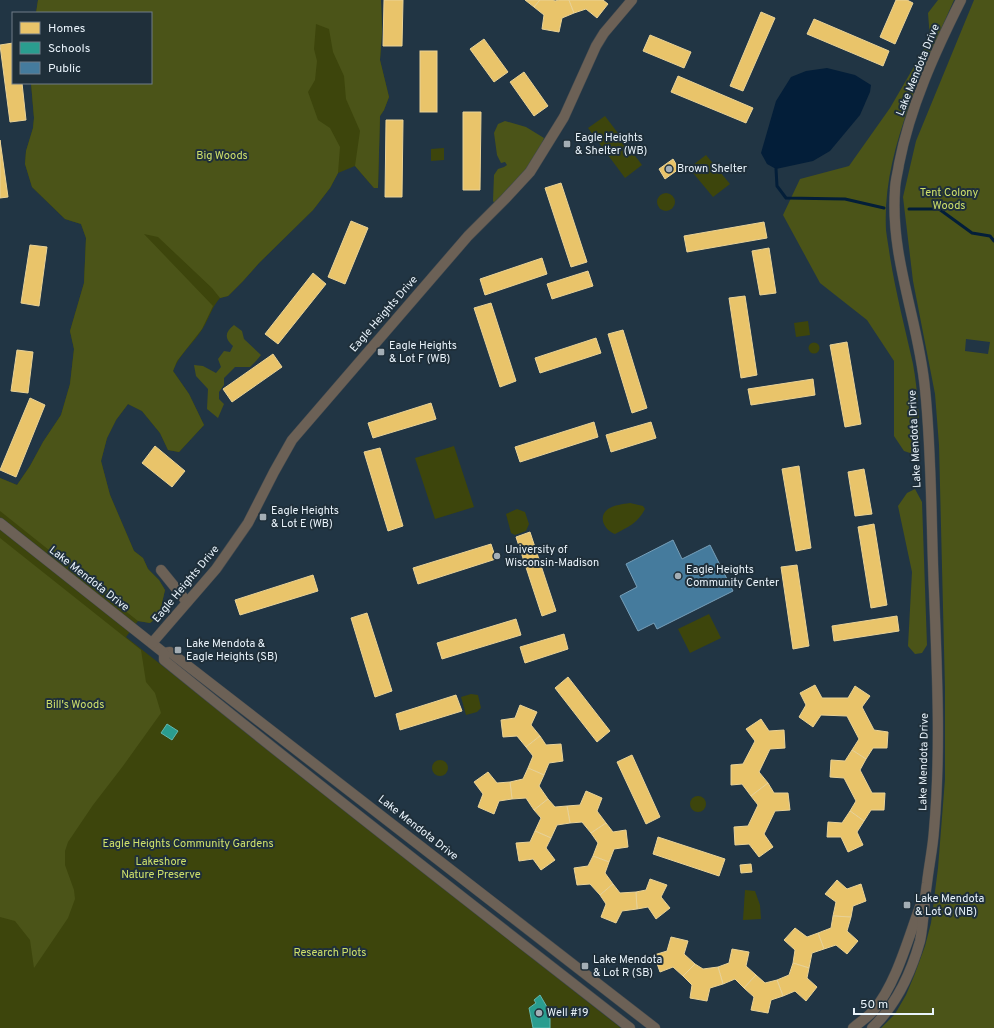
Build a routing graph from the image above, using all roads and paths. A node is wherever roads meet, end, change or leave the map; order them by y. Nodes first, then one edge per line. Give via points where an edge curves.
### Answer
1 (632, 0) edge
2 (961, 0) edge
3 (0, 523) edge
4 (161, 570) dead end
5 (187, 602) junction
6 (152, 644) junction
7 (164, 653) junction
8 (926, 891) junction
9 (630, 1028) edge
10 (655, 1028) edge
11 (853, 1028) edge
12 (872, 1028) edge

1 - 5 street, Eagle Heights Drive via 596,46 564,117 530,172 468,236 292,440 248,523 216,569
2 - 8 street, Lake Mendota Drive via 913,112 902,151 894,213 897,250 923,372 929,444 937,751 934,831
3 - 6 street, Lake Mendota Drive
4 - 5 street
5 - 6 street, Eagle Heights Drive
6 - 7 street, Lake Mendota Drive
7 - 9 street, Lake Mendota Drive via 164,660 231,715
7 - 10 street, Lake Mendota Drive via 170,652
8 - 11 street, Lake Mendota Drive via 901,960 884,996
8 - 12 street, Lake Mendota Drive via 920,938 913,961 892,1004

